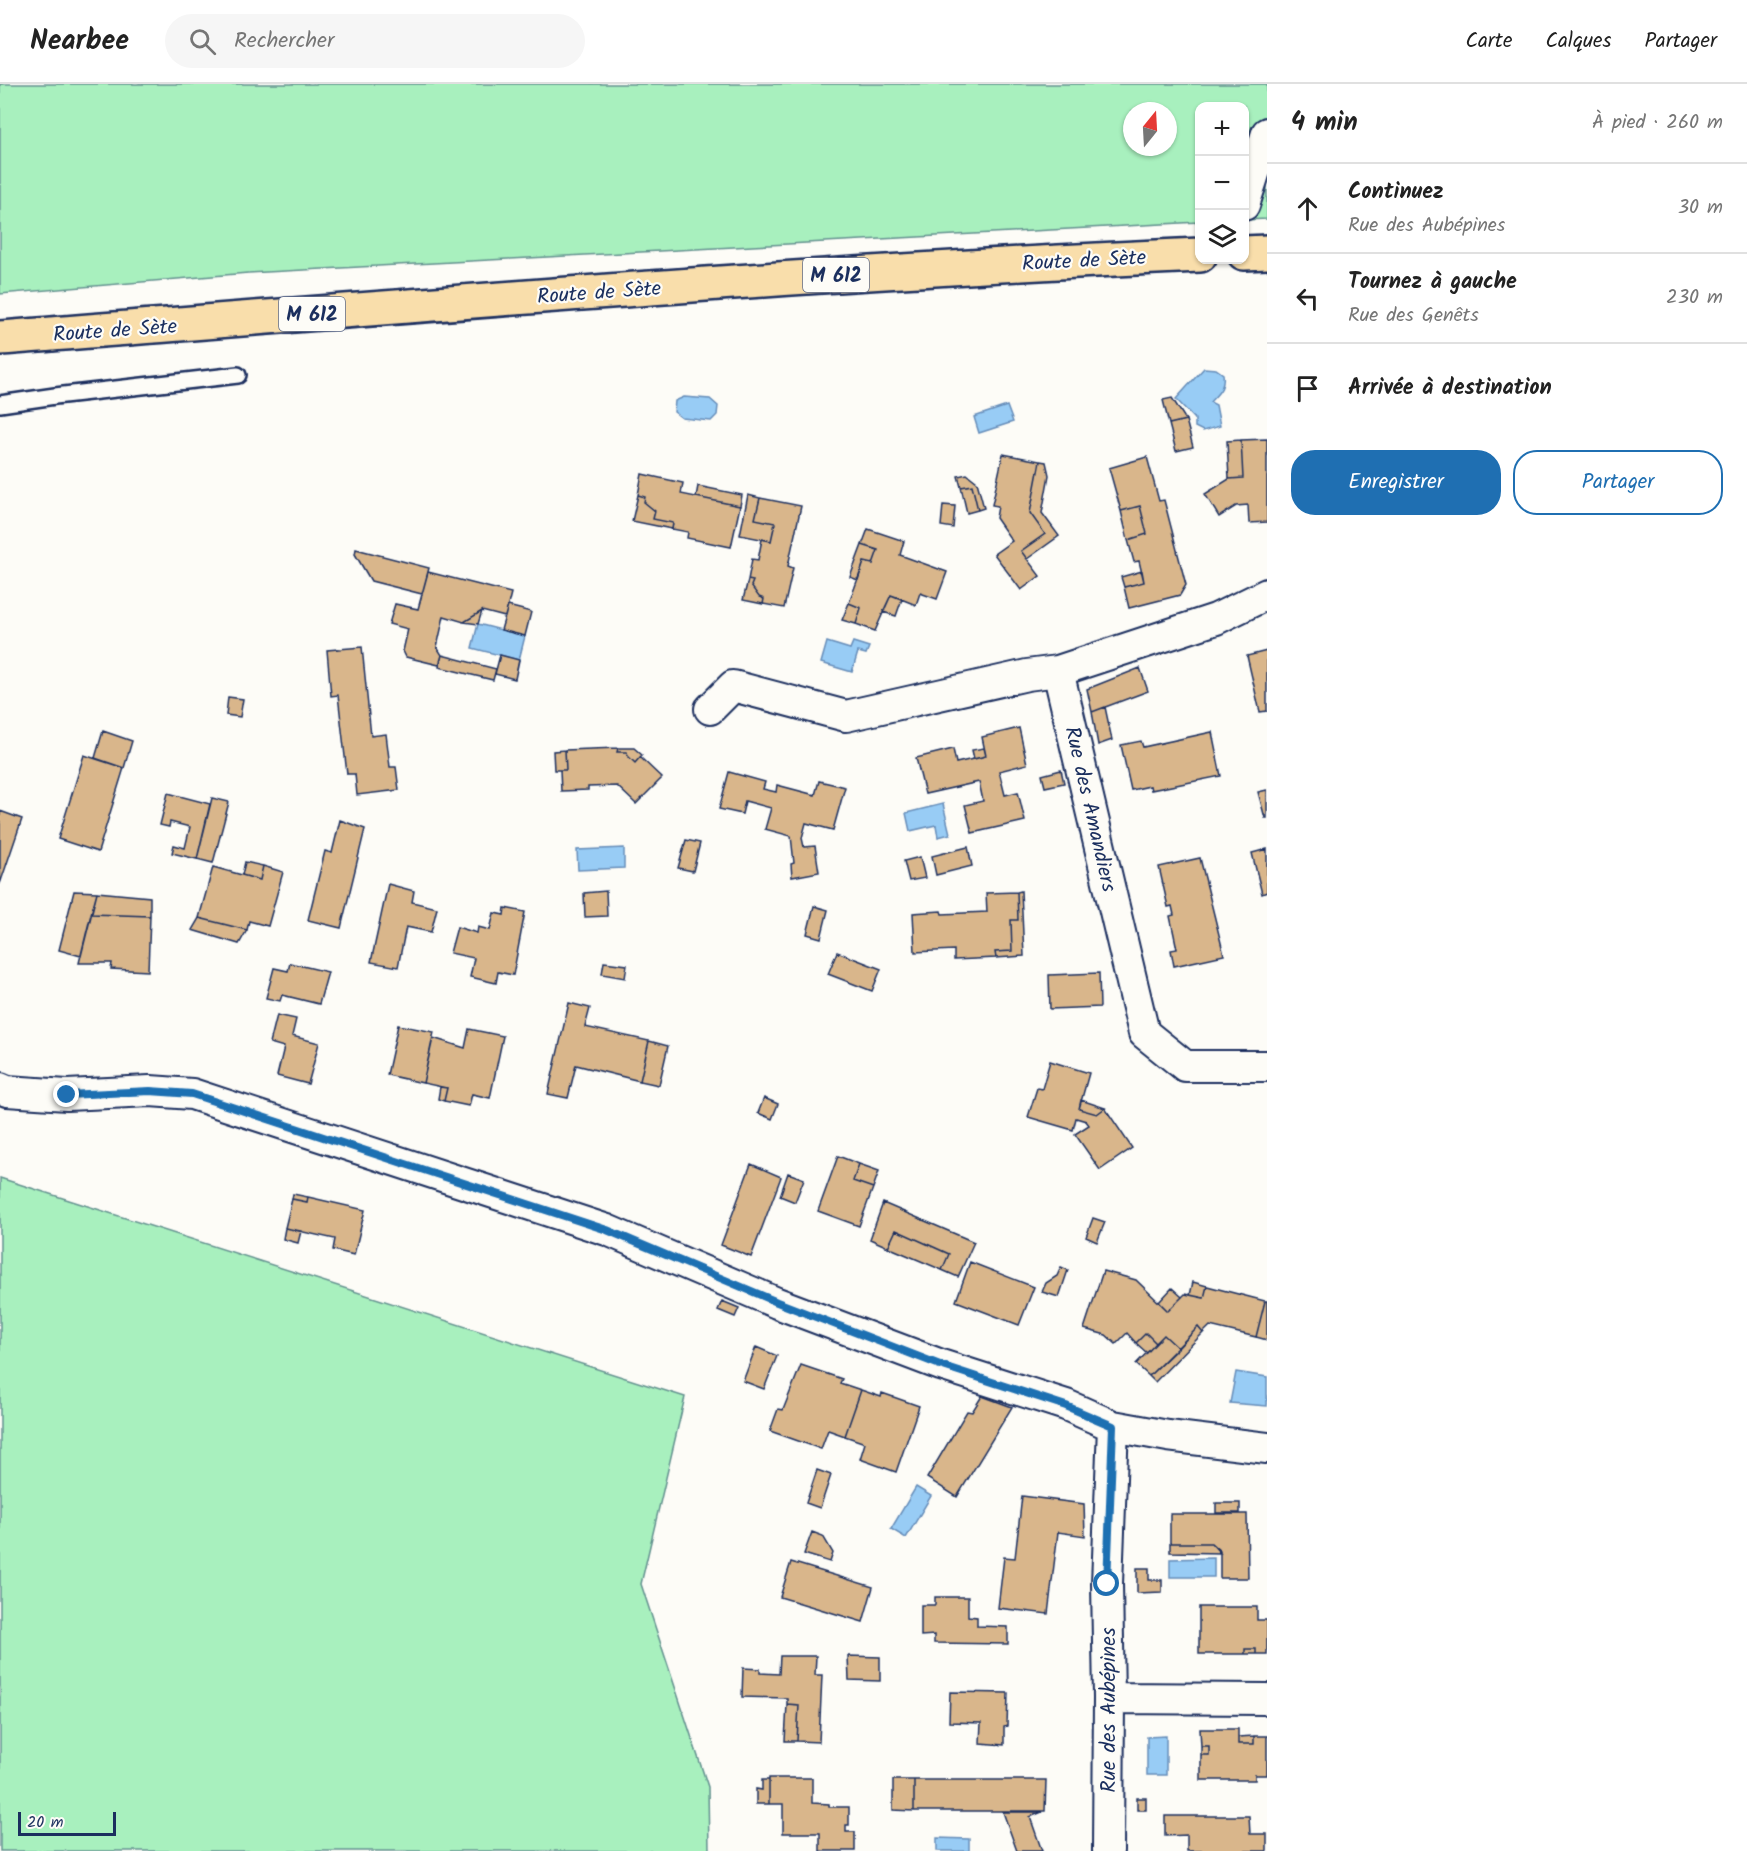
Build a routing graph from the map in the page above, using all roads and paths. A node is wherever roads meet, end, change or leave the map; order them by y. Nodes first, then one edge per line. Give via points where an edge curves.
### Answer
1 (1266, 147) edge
2 (1249, 194) edge
3 (1267, 252) edge
4 (1249, 253) edge
5 (1195, 255) edge
6 (0, 338) edge
7 (238, 375) dead end
8 (0, 404) edge
9 (1267, 594) edge
10 (1058, 671) junction
11 (710, 709) dead end
12 (1267, 1066) edge
13 (0, 1088) edge
14 (1113, 1426) junction
15 (1267, 1448) edge
16 (1109, 1698) junction
17 (1267, 1699) edge
18 (1108, 1851) edge

1 - 2 street
3 - 4 main road
5 - 6 main road, Route de Sète / M 612 via 911,269
7 - 8 lane
9 - 10 street via 1216,619
10 - 11 street via 846,716 733,686
10 - 12 street, Rue des Amandiers via 1144,1033 1185,1066
13 - 14 street via 67,1095 150,1091 192,1094 607,1230 788,1307
14 - 15 street
14 - 16 street, Rue des Aubépines via 1107,1584
16 - 17 street
16 - 18 street, Rue des Aubépines

